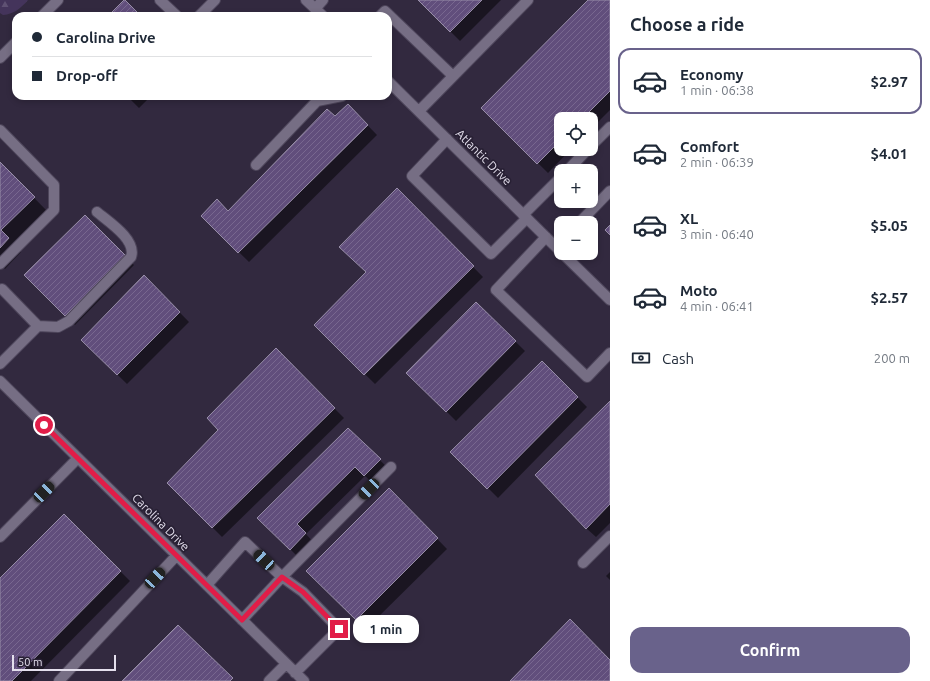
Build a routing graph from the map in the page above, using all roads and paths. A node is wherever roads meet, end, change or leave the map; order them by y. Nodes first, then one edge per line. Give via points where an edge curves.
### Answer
1 (58, 0) edge
2 (160, 0) edge
3 (215, 0) edge
4 (306, 0) edge
5 (323, 0) edge
6 (528, 0) edge
7 (315, 8) junction
8 (46, 12) edge
9 (173, 12) edge
10 (203, 12) edge
11 (318, 12) edge
12 (392, 18) edge
13 (12, 46) edge
14 (0, 58) edge
15 (453, 76) junction
16 (392, 85) edge
17 (322, 100) edge
18 (419, 111) junction
19 (610, 127) edge
20 (0, 130) edge
21 (447, 139) junction
22 (598, 139) edge
23 (581, 156) edge
24 (573, 164) edge
25 (256, 165) dead end
26 (554, 185) edge
27 (610, 192) edge
28 (98, 212) dead end
29 (525, 216) junction
30 (586, 216) edge
31 (546, 237) junction
32 (554, 243) edge
33 (572, 260) edge
34 (0, 264) edge
35 (2, 289) dead end
36 (610, 300) edge
37 (38, 326) junction
38 (610, 353) edge
39 (0, 364) edge
40 (0, 381) edge
41 (78, 458) junction
42 (391, 467) dead end
43 (610, 536) edge
44 (0, 537) edge
45 (177, 556) junction
46 (583, 563) dead end
47 (282, 577) junction
48 (207, 585) junction
49 (242, 620) junction
50 (286, 664) junction
51 (295, 672) junction
52 (59, 681) edge
53 (268, 681) edge
54 (304, 681) edge

1 - 8 street
2 - 9 street
3 - 10 street
4 - 7 street
5 - 7 street
6 - 15 street
7 - 11 street
12 - 15 street
13 - 14 street
15 - 18 street
16 - 18 street, Atlantic Drive
17 - 25 street via 317,101
18 - 21 street, Atlantic Drive
19 - 22 street
20 - 34 street via 54,185 55,198 54,210
21 - 29 street, Atlantic Drive
21 - 29 street via 412,176 492,254
23 - 24 street
26 - 29 street
27 - 30 street
28 - 37 street via 129,241 131,257 69,321 58,327
29 - 31 street, Atlantic Drive
31 - 32 street, Atlantic Drive
31 - 38 street via 496,290 587,377
33 - 36 street, Atlantic Drive
35 - 37 street
37 - 39 street
40 - 41 street, Carolina Drive
41 - 44 street
41 - 45 street, Carolina Drive
42 - 47 street
43 - 46 street
45 - 48 street, Carolina Drive
45 - 52 street
47 - 48 street via 245,542
47 - 49 street
47 - 51 street via 303,592 339,629
48 - 49 street, Carolina Drive
49 - 50 street, Carolina Drive
50 - 51 street, Carolina Drive
50 - 53 street
51 - 54 street, Carolina Drive

